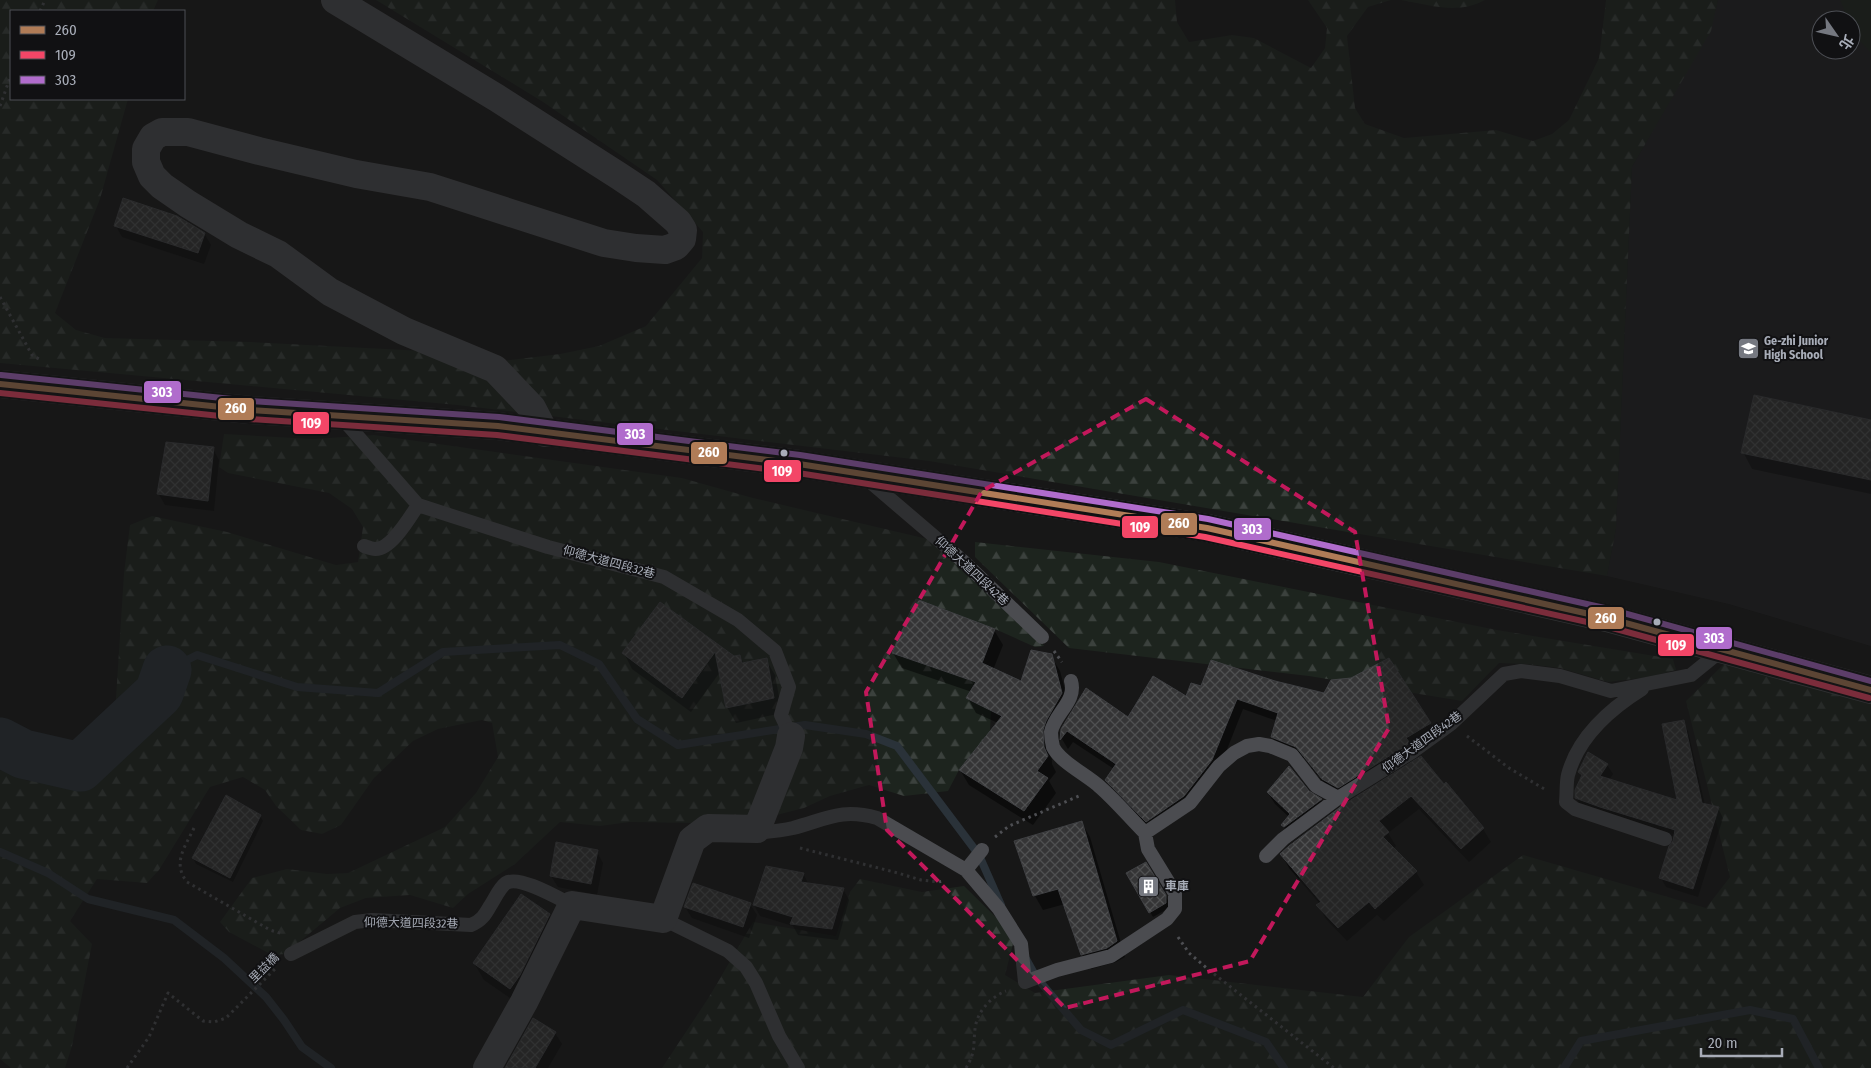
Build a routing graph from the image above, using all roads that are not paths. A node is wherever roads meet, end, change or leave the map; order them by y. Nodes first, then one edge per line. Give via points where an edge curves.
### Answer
1 (335, 0) edge
2 (0, 384) edge
3 (341, 416) junction
4 (545, 433) junction
5 (861, 473) junction
6 (418, 505) junction
7 (364, 546) dead end
8 (1042, 637) road end
9 (1724, 649) junction
10 (1071, 681) road end
11 (1648, 685) junction
12 (1871, 690) edge
13 (786, 725) joint
14 (1338, 798) junction
15 (708, 828) junction
16 (1145, 833) junction
17 (1665, 839) dead end
18 (982, 850) road end
19 (1266, 856) dead end
20 (969, 867) junction
21 (572, 905) junction
22 (663, 919) junction
23 (291, 954) road end
24 (487, 1068) edge
25 (798, 1068) edge

1 - 4 street via 497,98 646,194 678,222 683,230 682,239 676,246 665,250 604,243 430,187 347,172 188,132 162,132 153,138 146,149 146,162 152,176 188,204 238,235 278,254 330,292 404,331 495,369 532,408
2 - 3 main road via 250,410
3 - 4 main road via 498,426
3 - 6 lane
4 - 5 main road
5 - 8 lane, 仰德大道四段42巷 via 964,562
5 - 9 main road via 1207,528 1492,591
6 - 7 lane via 385,547
6 - 13 lane, 仰德大道四段32巷 via 548,546 664,577 738,620 776,651 789,687
9 - 11 lane, 仰德大道四段42巷 via 1691,675
9 - 12 main road
10 - 16 lane via 1074,690 1054,721 1051,734 1054,748 1100,787
11 - 14 lane, 仰德大道四段42巷 via 1611,691 1560,676 1521,671 1504,674 1452,724
11 - 17 lane via 1620,703 1598,723 1579,749 1568,776 1566,802 1575,809
13 - 15 street, 仰德大道四段32巷 via 789,748 757,829
14 - 16 lane via 1316,786 1292,755 1270,746 1247,746 1219,766 1190,803
14 - 19 lane, 仰德大道四段42巷 via 1283,839
15 - 20 lane via 752,833 791,829 838,814 862,814 877,818
15 - 22 street via 692,840
16 - 20 lane via 1148,849 1175,893 1175,909 1167,919 1111,956 1025,982 1020,944
18 - 20 lane
21 - 22 street, 仰德大道四段32巷
21 - 23 lane, 仰德大道四段32巷 via 514,880 502,888 479,922 355,922
21 - 24 street
22 - 25 lane via 728,951 746,967

